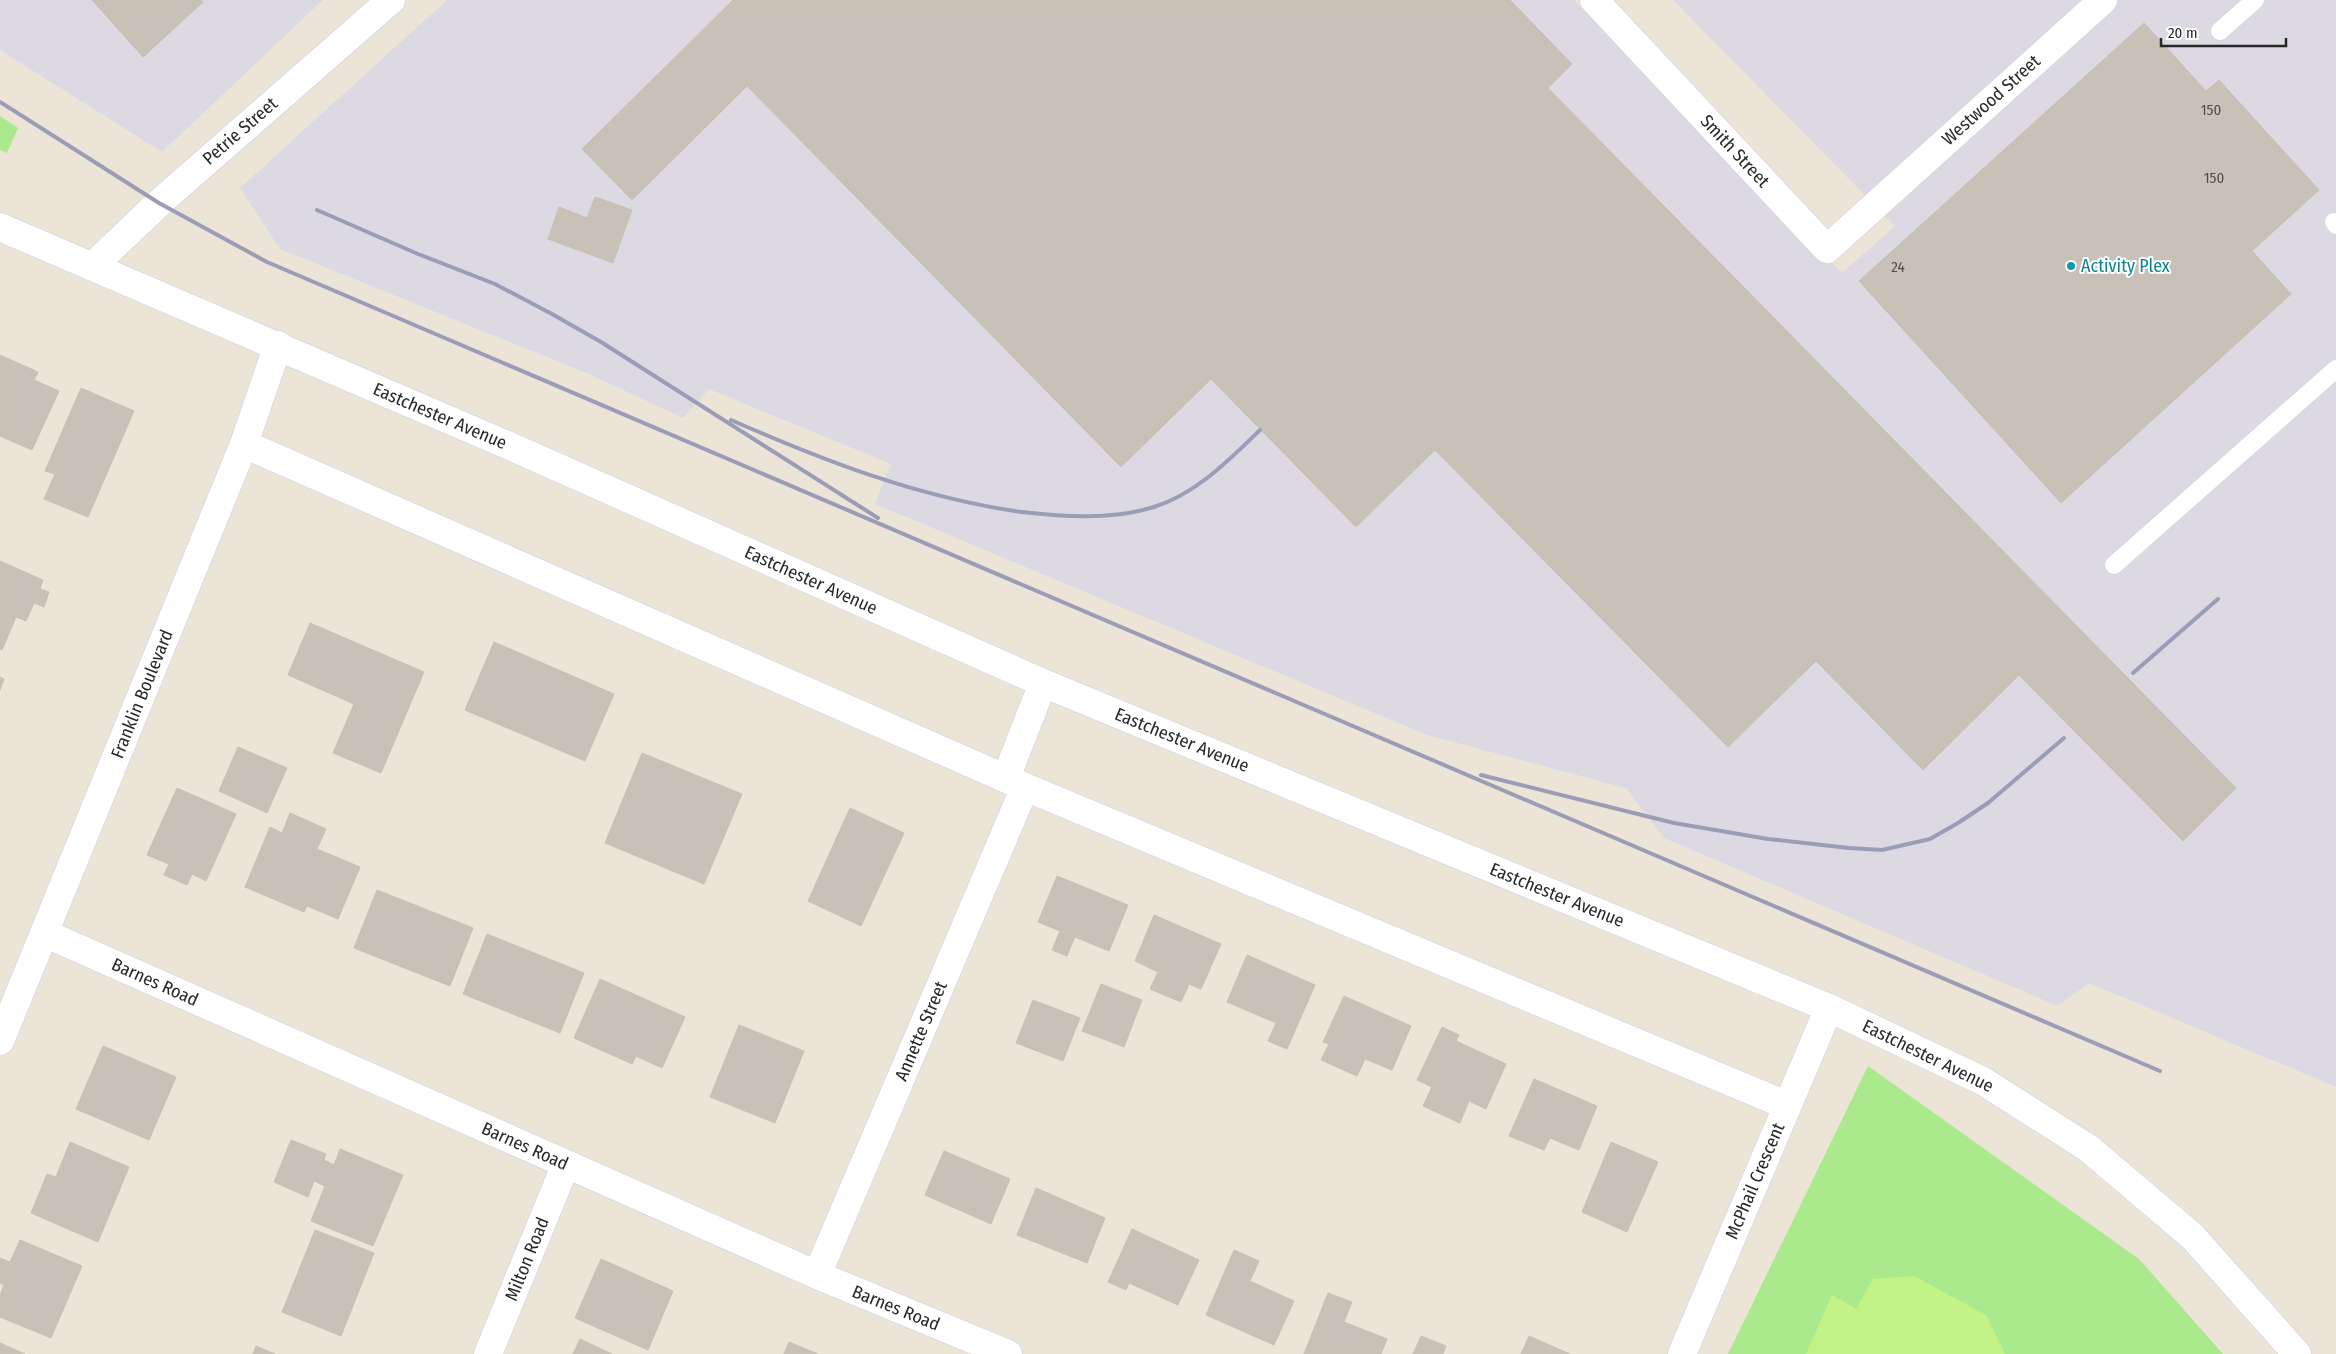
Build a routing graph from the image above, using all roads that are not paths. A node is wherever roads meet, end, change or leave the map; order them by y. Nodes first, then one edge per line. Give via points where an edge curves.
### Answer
1 (391, 0) edge
2 (1594, 0) edge
3 (2103, 0) edge
4 (2255, 0) edge
5 (2220, 32) dead end
6 (1880, 201) joint
7 (0, 228) edge
8 (93, 266) junction
9 (278, 345) junction
10 (2336, 369) edge
11 (244, 444) junction
12 (2114, 565) dead end
13 (1043, 683) junction
14 (1016, 783) junction
15 (44, 933) junction
16 (1829, 1008) junction
17 (0, 1041) edge
18 (1786, 1105) junction
19 (566, 1164) junction
20 (816, 1276) junction
21 (2289, 1345) edge
22 (488, 1354) edge
23 (1008, 1354) edge
24 (1682, 1354) edge
25 (2314, 1354) edge

1 - 8 street, Petrie Street via 158,203
2 - 6 street, Smith Street via 1827,249
3 - 6 street, Westwood Street
4 - 5 lane
7 - 8 street, Eastchester Avenue
8 - 9 street, Eastchester Avenue
9 - 11 street, Franklin Boulevard
9 - 13 street, Eastchester Avenue
10 - 12 lane
11 - 14 street
11 - 15 street, Franklin Boulevard
13 - 14 street, Annette Street
13 - 16 street, Eastchester Avenue
14 - 18 street
14 - 20 street, Annette Street
15 - 17 street, Franklin Boulevard
15 - 19 street, Barnes Road
16 - 18 street, McPhail Crescent
16 - 21 street, Eastchester Avenue via 1984,1081 2088,1148 2192,1236
18 - 24 street, McPhail Crescent
19 - 20 street, Barnes Road
19 - 22 street, Milton Road
20 - 23 street, Barnes Road
21 - 25 street, Eastchester Avenue

